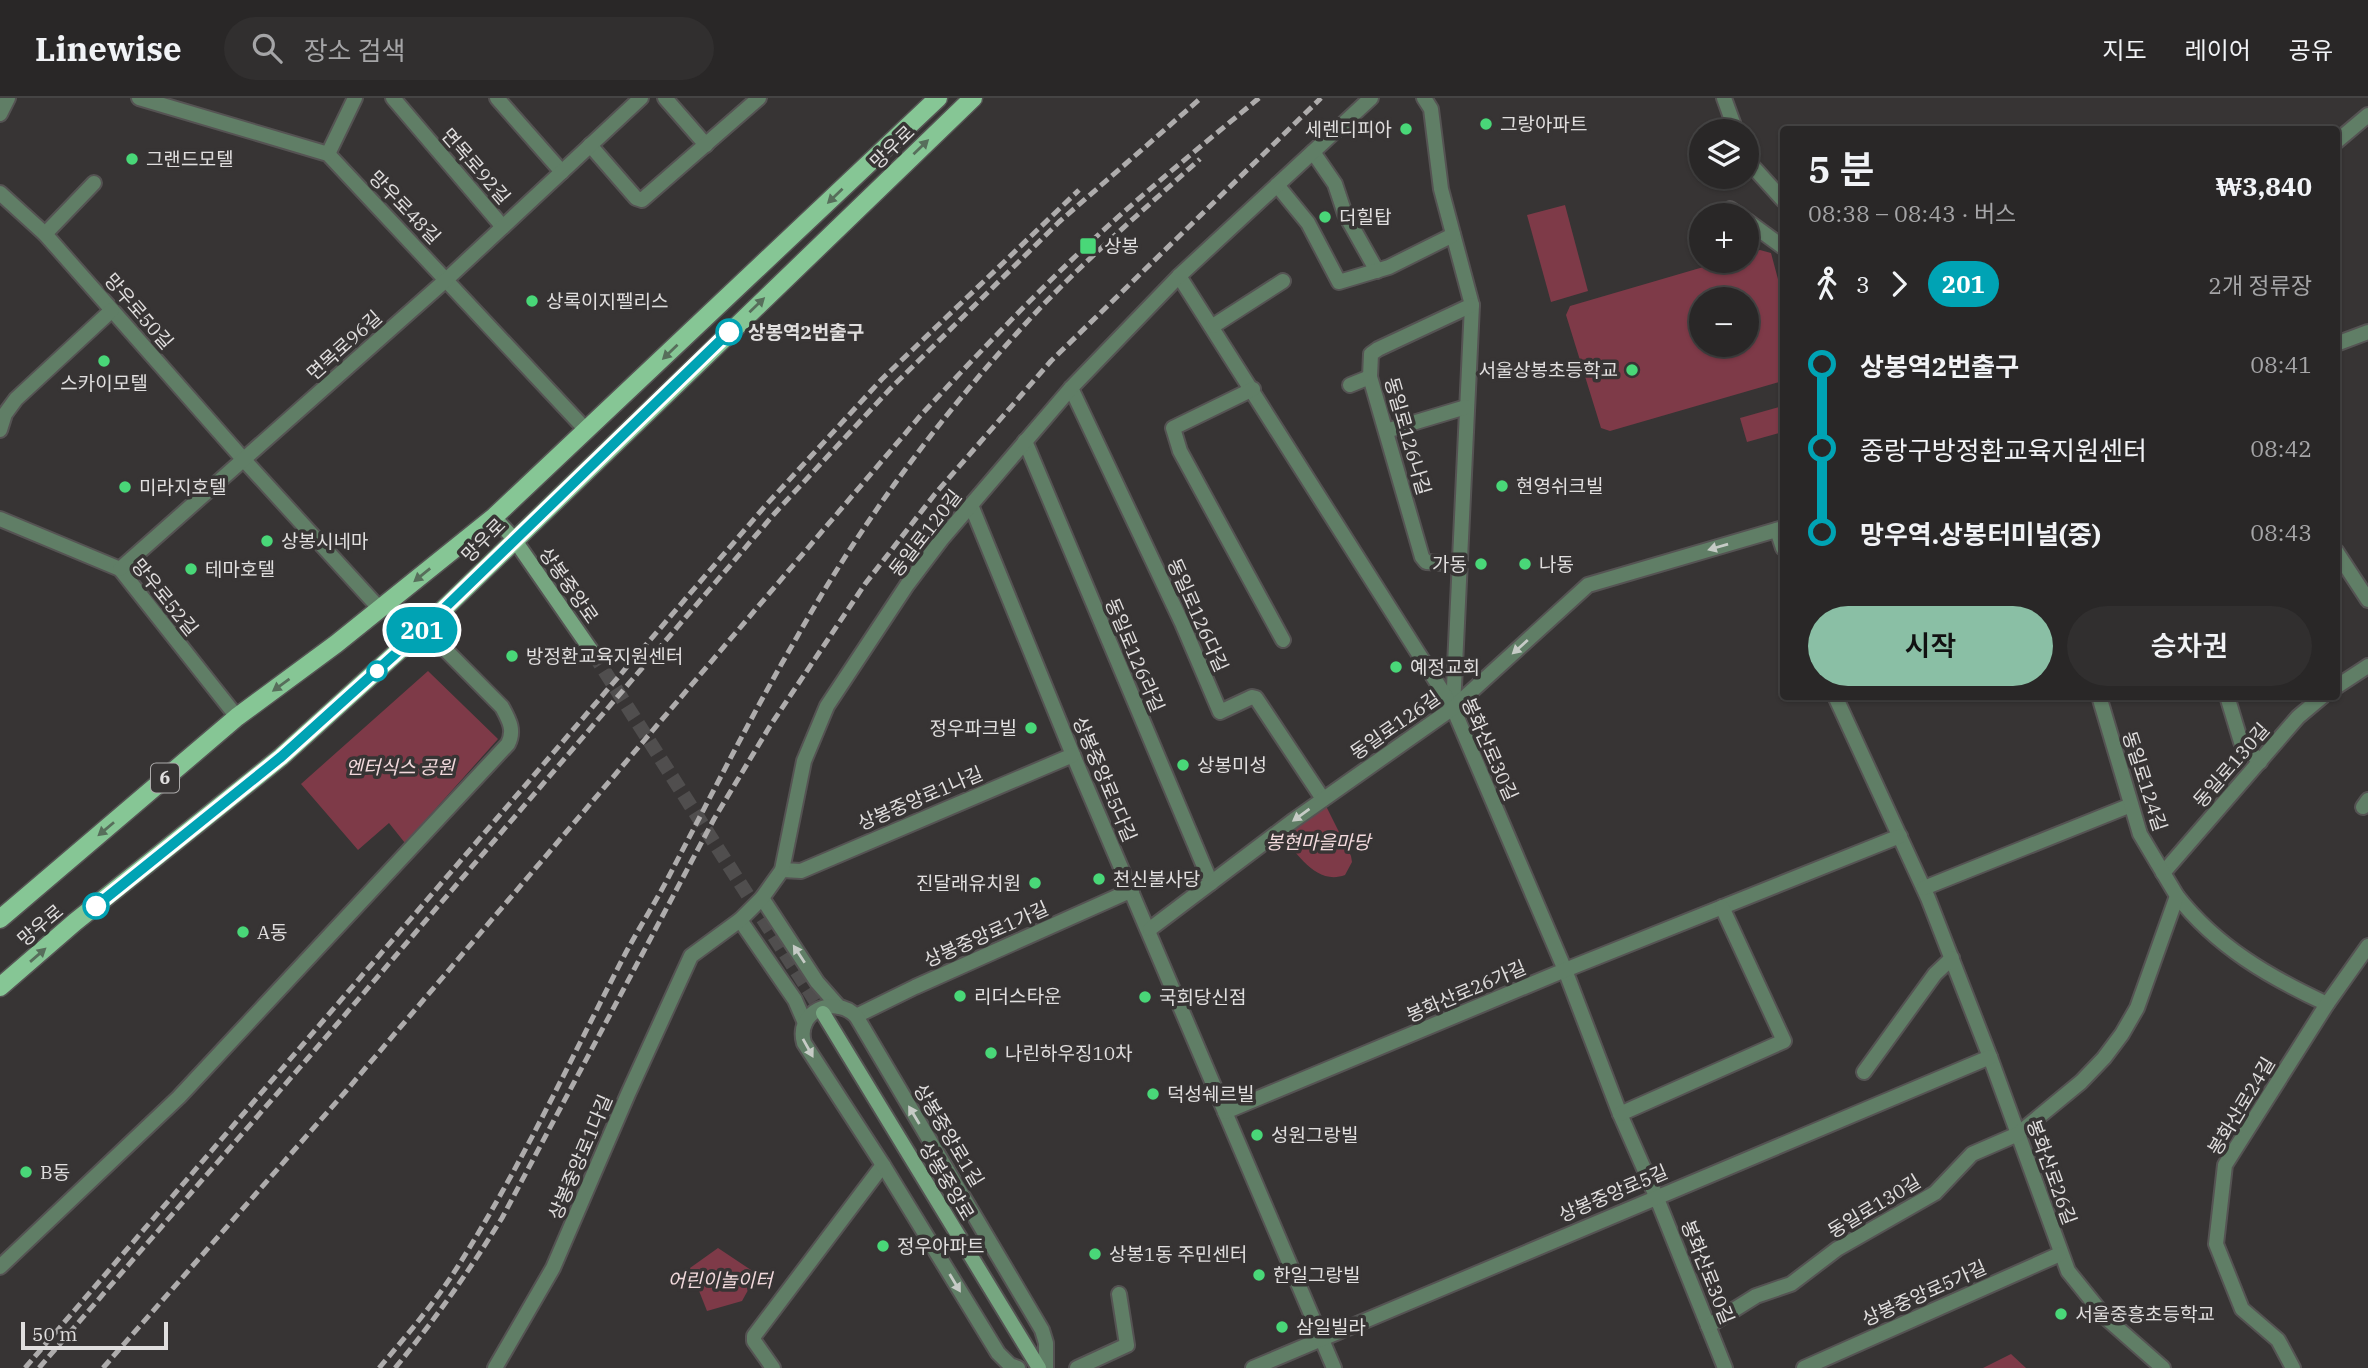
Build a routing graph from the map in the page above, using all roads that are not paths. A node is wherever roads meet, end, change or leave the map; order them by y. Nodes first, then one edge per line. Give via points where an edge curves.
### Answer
1 (8, 98) edge
2 (139, 98) edge
3 (355, 98) edge
4 (393, 98) edge
5 (497, 98) edge
6 (641, 98) edge
7 (665, 98) edge
8 (759, 98) edge
9 (938, 98) edge
10 (973, 98) edge
11 (1371, 98) edge
12 (1424, 98) edge
13 (1724, 98) edge
14 (0, 114) edge
15 (2368, 115) edge
16 (1732, 119) edge
17 (2340, 139) edge
18 (590, 145) junction
19 (706, 145) junction
20 (1313, 152) junction
21 (328, 154) junction
22 (562, 172) junction
23 (1759, 173) edge
24 (94, 183) dead end
25 (1277, 185) junction
26 (0, 193) edge
27 (1780, 197) edge
28 (503, 227) junction
29 (1759, 229) edge
30 (45, 234) junction
31 (1454, 236) junction
32 (1780, 245) edge
33 (1377, 271) junction
34 (1179, 276) junction
35 (447, 279) junction
36 (1283, 281) dead end
37 (1472, 305) junction
38 (112, 310) junction
39 (1213, 326) junction
40 (2368, 332) edge
41 (2340, 342) edge
42 (1370, 377) junction
43 (1350, 385) dead end
44 (1072, 388) junction
45 (1253, 389) junction
46 (1466, 407) junction
47 (0, 430) edge
48 (587, 430) junction
49 (1386, 431) junction
50 (1025, 441) junction
51 (244, 460) junction
52 (971, 505) junction
53 (494, 517) junction
54 (0, 519) edge
55 (1780, 529) edge
56 (514, 539) junction
57 (2340, 557) edge
58 (1459, 564) junction
59 (120, 569) junction
60 (2368, 600) edge
61 (380, 609) junction
62 (424, 628) junction
63 (1283, 640) dead end
64 (593, 653) tunnel mouth
65 (2368, 666) edge
66 (2340, 684) edge
67 (1837, 700) edge
68 (2100, 700) edge
69 (2228, 700) edge
70 (2318, 700) edge
71 (1453, 708) junction
72 (237, 717) junction
73 (1073, 755) junction
74 (2260, 762) junction
75 (1323, 799) junction
76 (2131, 805) junction
77 (1900, 836) junction
78 (782, 870) junction
79 (2163, 873) junction
80 (1210, 883) junction
81 (1924, 888) junction
82 (1132, 890) junction
83 (2177, 896) junction
84 (762, 898) junction
85 (1722, 907) junction
86 (0, 919) edge
87 (740, 920) junction
88 (1150, 929) junction
89 (2368, 946) edge
90 (691, 956) joint
91 (1951, 958) junction
92 (1565, 970) junction
93 (0, 987) edge
94 (2327, 1004) junction
95 (839, 1007) junction
96 (823, 1013) tunnel mouth
97 (856, 1016) junction
98 (805, 1023) junction
99 (1990, 1056) junction
100 (1864, 1072) dead end
101 (1225, 1112) junction
102 (1620, 1114) junction
103 (2018, 1134) junction
104 (883, 1165) junction
105 (1656, 1196) junction
106 (2060, 1254) junction
107 (0, 1266) edge
108 (1119, 1294) dead end
109 (1709, 1326) junction
110 (1321, 1338) junction
111 (495, 1368) edge
112 (773, 1368) edge
113 (1018, 1368) edge
114 (1039, 1368) edge
115 (1046, 1368) edge
116 (1077, 1368) edge
117 (1253, 1368) edge
118 (1334, 1368) edge
119 (1726, 1368) edge
120 (1804, 1368) edge
121 (2163, 1368) edge
122 (2293, 1368) edge

1 - 14 street
2 - 21 street, 망우로48길
3 - 21 street
4 - 28 street, 면목로92길
5 - 22 street
6 - 18 street, 면목로96길
7 - 19 street
8 - 19 street
9 -> 48 main road, 망우로 / 6
56 -> 10 main road, 망우로
11 - 20 street, 동일로120길
12 - 31 street, 동일로126나길 via 1431,109 1441,189
13 - 16 street
15 - 17 street
18 - 19 street via 642,200
18 - 22 street, 면목로96길
20 - 25 street, 동일로120길
20 - 33 street via 1335,184 1345,214
21 - 35 street, 망우로48길
22 - 28 street, 면목로96길
23 - 27 street
24 - 30 street
25 - 33 street via 1308,223 1339,282
25 - 34 street, 동일로120길
26 - 30 street, 망우로50길
28 - 35 street, 면목로96길
29 - 32 street
30 - 38 street, 망우로50길
31 - 33 street
31 - 37 street, 동일로126나길
34 - 39 street, 봉화산로30길
34 - 44 street, 동일로120길
35 - 48 street, 망우로48길
35 - 51 street, 면목로96길
36 - 39 street
37 - 42 street, 동일로126나길 via 1378,349 1371,354
37 - 46 street, 동일로126나길
38 - 47 street via 16,399
38 - 51 street, 망우로50길
39 - 45 street, 봉화산로30길
40 - 41 street
42 - 43 street
42 - 49 street, 동일로126나길
44 - 50 street, 동일로120길
44 - 75 street, 동일로126다길 via 1220,712 1256,698
45 - 63 street via 1173,428 1180,452
45 - 71 street, 봉화산로30길
46 - 49 street
46 - 58 street, 동일로126나길
48 - 53 main road, 망우로 / 6
49 - 58 street, 동일로126나길 via 1424,560
50 - 52 street, 동일로120길
50 - 80 street, 동일로126라길
51 - 59 street, 면목로96길
51 - 61 street, 망우로50길
52 - 73 street, 상봉중앙로5다길
52 - 78 street, 동일로120길 via 907,585 827,706 804,761
53 - 56 main road, 상봉중앙로
53 -> 61 main road, 망우로 / 6
54 - 59 street, 망우로52길
55 -> 71 street, 동일로126길 via 1588,585
56 - 62 main road, 망우로
56 - 64 main road, 상봉중앙로
57 - 60 street
58 - 71 street, 동일로126나길
59 - 72 street, 망우로52길
61 -> 72 main road, 망우로 / 6
93 -> 62 main road, 망우로 via 281,757
62 - 107 street via 502,708 510,723 508,744 180,1097
65 - 66 street
67 - 77 street, 봉화산로26길
68 - 76 street, 동일로124길
69 - 74 street via 2241,742
70 - 74 street, 동일로130길
71 - 75 street, 동일로126길
71 - 92 street, 봉화산로30길
72 -> 86 main road, 망우로 / 6
73 - 78 street, 상봉중앙로1나길 via 801,872
73 - 82 street, 상봉중앙로5다길
74 - 79 street, 동일로130길
75 -> 80 street, 동일로126길
76 - 79 street, 동일로124길 via 2144,843
76 - 81 street
77 - 81 street, 봉화산로26길
77 - 85 street, 봉화산로26가길
78 - 84 street, 동일로120길
79 - 83 street
80 - 88 street, 동일로126길
81 - 91 street, 봉화산로26길
82 - 88 street, 상봉중앙로5다길
82 - 97 street, 상봉중앙로1가길
83 - 94 street via 2230,950
83 - 103 street, 동일로130길 via 2137,1008 2122,1034 2081,1082
84 - 87 street, 동일로120길
95 -> 84 street via 817,982
85 - 92 street, 봉화산로26가길
85 - 102 street via 1784,1041
87 - 90 street, 동일로120길
87 - 98 street via 795,1000
88 - 101 street, 상봉중앙로5다길
89 - 94 street, 봉화산로24길
90 - 111 street, 상봉중앙로1다길 via 553,1268
91 - 99 street, 봉화산로26길
91 - 100 street
92 - 101 street, 봉화산로26가길
92 - 102 street, 봉화산로30길
94 - 122 street, 봉화산로24길 via 2225,1165 2216,1244 2242,1310 2278,1340
95 - 97 street
95 - 98 street via 820,1008
96 - 114 main road, 상봉중앙로
115 -> 97 street, 상봉중앙로1길 via 1042,1330
98 -> 104 street via 804,1043
99 - 103 street, 봉화산로26길
99 - 105 street, 상봉중앙로5길
101 - 110 street, 상봉중앙로5다길
102 - 105 street, 봉화산로30길
103 - 106 street, 봉화산로26길
103 - 109 street, 동일로130길 via 1972,1154 1935,1193 1837,1249 1791,1284 1756,1296
104 - 112 street via 754,1335
104 -> 113 street via 998,1353
105 - 109 street, 봉화산로30길
105 - 110 street, 상봉중앙로5길
106 - 120 street, 상봉중앙로5가길
106 - 121 street, 봉화산로26길 via 2071,1277 2105,1317
108 - 116 street via 1127,1345
109 - 119 street, 봉화산로30길
110 - 117 street, 상봉중앙로5길
110 - 118 street, 상봉중앙로5다길

